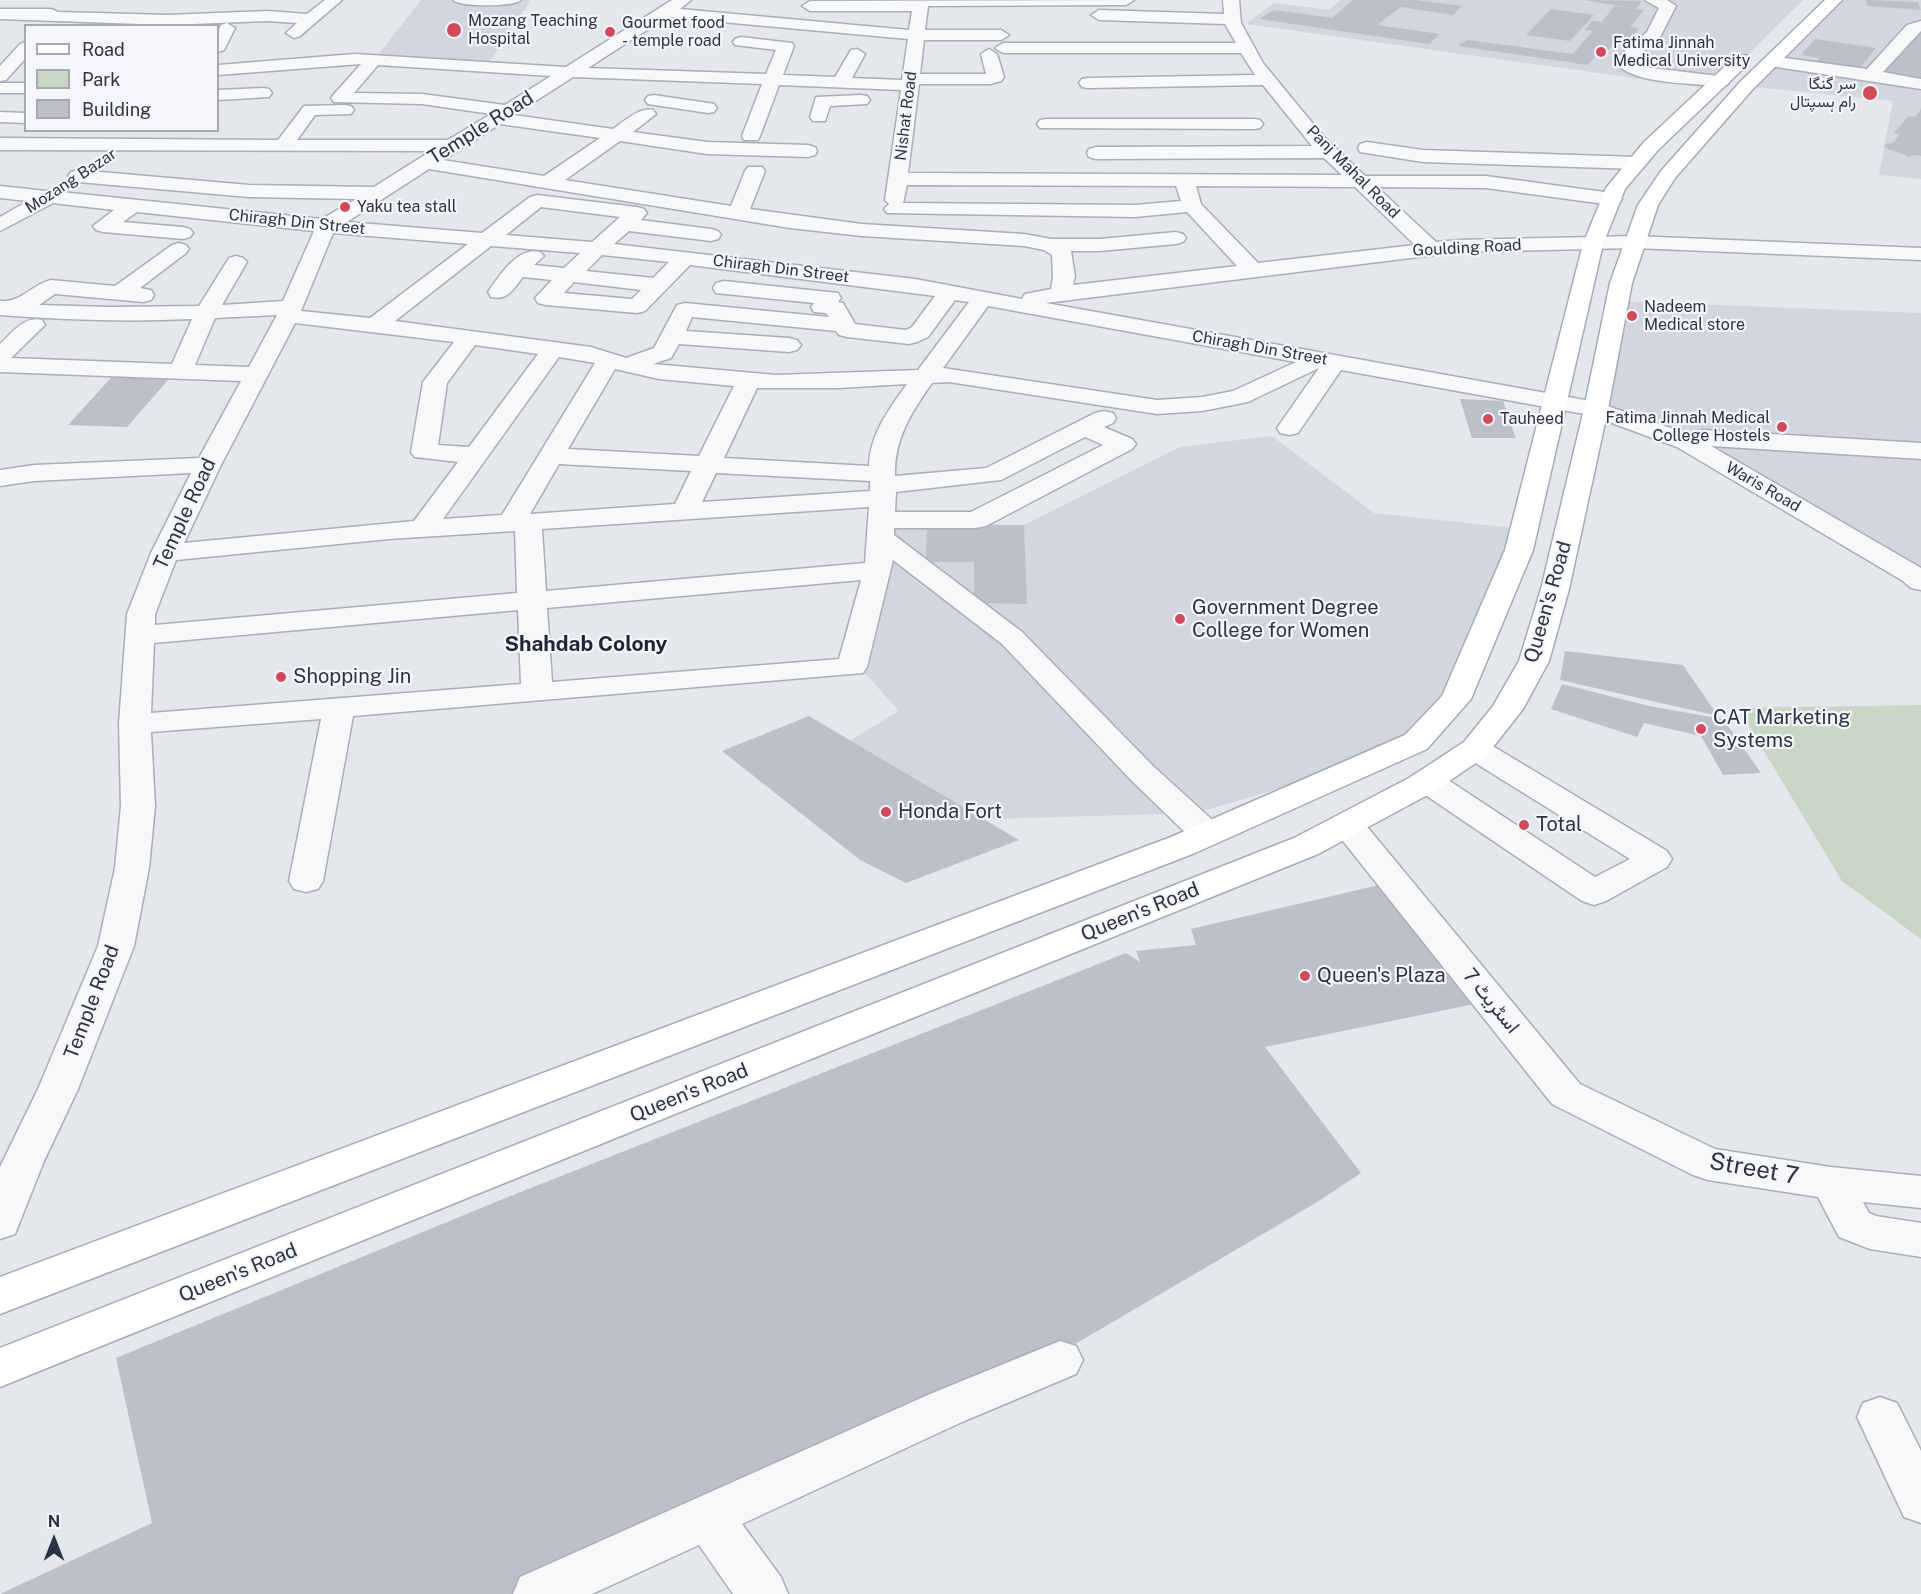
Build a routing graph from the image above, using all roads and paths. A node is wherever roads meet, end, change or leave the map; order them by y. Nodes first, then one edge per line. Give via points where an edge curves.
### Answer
1 (68, 0) edge
2 (202, 0) edge
3 (334, 0) edge
4 (461, 0) edge
5 (513, 0) edge
6 (683, 0) edge
7 (1126, 0) edge
8 (1653, 0) edge
9 (1803, 0) edge
10 (1834, 0) edge
11 (921, 2) edge
12 (790, 4) dead end
13 (1232, 8) edge
14 (664, 12) junction
15 (0, 14) edge
16 (1058, 14) dead end
17 (1000, 15) dead end
18 (47, 19) edge
19 (193, 21) edge
20 (306, 23) junction
21 (1921, 26) edge
22 (222, 28) edge
23 (916, 35) junction
24 (9, 40) dead end
25 (729, 41) dead end
26 (219, 47) edge
27 (1247, 48) junction
28 (996, 50) junction
29 (374, 53) junction
30 (857, 54) dead end
31 (913, 54) junction
32 (935, 54) dead end
33 (967, 54) dead end
34 (17, 58) edge
35 (1770, 61) junction
36 (480, 66) junction
37 (241, 68) junction
38 (219, 70) edge
39 (572, 72) junction
40 (1870, 75) junction
41 (685, 76) junction
42 (774, 80) junction
43 (1269, 80) junction
44 (1721, 81) junction
45 (458, 82) dead end
46 (842, 82) junction
47 (1921, 84) edge
48 (0, 88) edge
49 (24, 88) edge
50 (910, 88) junction
51 (1088, 88) junction
52 (263, 93) dead end
53 (219, 94) edge
54 (388, 98) junction
55 (708, 108) dead end
56 (646, 109) junction
57 (345, 110) dead end
58 (503, 114) junction
59 (1296, 114) junction
60 (0, 117) edge
61 (819, 117) dead end
62 (24, 118) edge
63 (1046, 124) dead end
64 (1094, 124) junction
65 (219, 129) edge
66 (1292, 134) dead end
67 (617, 135) junction
68 (751, 136) dead end
69 (1313, 136) junction
70 (239, 137) junction
71 (131, 138) edge
72 (0, 144) edge
73 (204, 146) junction
74 (283, 146) junction
75 (362, 146) junction
76 (451, 146) junction
77 (1367, 148) dead end
78 (808, 151) dead end
79 (1329, 152) junction
80 (1096, 153) dead end
81 (425, 163) junction
82 (1637, 163) junction
83 (227, 171) dead end
84 (755, 171) dead end
85 (293, 175) dead end
86 (78, 176) junction
87 (402, 177) junction
88 (898, 179) junction
89 (1185, 181) junction
90 (146, 182) junction
91 (549, 182) junction
92 (1361, 182) junction
93 (0, 192) edge
94 (377, 193) junction
95 (52, 197) junction
96 (1612, 199) junction
97 (135, 206) junction
98 (1191, 206) junction
99 (894, 209) junction
100 (738, 214) junction
101 (623, 224) junction
102 (0, 225) edge
103 (326, 226) junction
104 (890, 232) junction
105 (198, 235) dead end
106 (711, 235) dead end
107 (1176, 238) dead end
108 (485, 239) junction
109 (1634, 242) junction
110 (1593, 244) junction
111 (550, 245) junction
112 (1052, 245) junction
113 (825, 247) dead end
114 (1430, 248) junction
115 (179, 249) dead end
116 (596, 249) junction
117 (1921, 254) edge
118 (684, 258) junction
119 (236, 262) dead end
120 (750, 265) junction
121 (1252, 269) junction
122 (518, 270) junction
123 (802, 272) junction
124 (569, 276) junction
125 (658, 285) junction
126 (724, 288) junction
127 (832, 289) junction
128 (499, 292) dead end
129 (120, 293) junction
130 (1061, 293) junction
131 (145, 296) dead end
132 (983, 298) junction
133 (944, 299) junction
134 (1016, 303) junction
135 (8, 309) edge
136 (699, 311) junction
137 (289, 312) junction
138 (206, 314) junction
139 (811, 321) junction
140 (34, 325) dead end
141 (375, 325) junction
142 (844, 325) junction
143 (671, 337) junction
144 (470, 338) junction
145 (789, 345) dead end
146 (553, 349) junction
147 (0, 356) edge
148 (1327, 360) junction
149 (618, 362) junction
150 (0, 365) edge
151 (181, 371) junction
152 (256, 374) junction
153 (926, 376) junction
154 (749, 380) junction
155 (1554, 402) junction
156 (1132, 404) junction
157 (1596, 409) junction
158 (1084, 428) junction
159 (1289, 428) dead end
160 (1686, 442) junction
161 (1921, 451) edge
162 (476, 455) junction
163 (551, 456) junction
164 (208, 465) junction
165 (707, 465) junction
166 (0, 478) edge
167 (882, 503) junction
168 (684, 512) junction
169 (519, 524) junction
170 (422, 529) junction
171 (165, 553) junction
172 (878, 570) junction
173 (1918, 577) edge
174 (532, 601) junction
175 (140, 635) junction
176 (537, 692) junction
177 (339, 707) junction
178 (135, 724) junction
179 (1475, 749) junction
180 (1427, 781) junction
181 (1347, 824) junction
182 (1208, 834) junction
183 (306, 881) dead end
184 (11, 1160) edge
185 (1831, 1183) junction
186 (1921, 1192) edge
187 (0, 1222) edge
188 (1921, 1240) edge
189 (0, 1296) edge
190 (1060, 1360) dead end
191 (0, 1368) edge
192 (1880, 1417) dead end
193 (1921, 1501) edge
194 (708, 1517) junction
195 (538, 1594) edge
196 (762, 1594) edge

1 - 18 street
2 - 19 street
3 - 20 street
4 - 5 street
6 - 14 street, Temple Road
7 - 11 street
7 - 13 street
8 - 44 street via 1668,6 1654,34 1623,62 1639,72
9 - 44 main road
10 - 35 main road, Queen's Road
11 - 12 street
11 - 23 street, Nishat Road
13 - 16 street
13 - 27 street, Panj Mahal Road
14 - 23 street
14 - 39 street, Temple Road
15 - 18 street
17 - 28 street
18 - 19 street
19 - 20 street via 267,16
20 - 22 street
20 - 29 street via 286,42
21 - 40 street via 1913,28
23 - 28 street
23 - 31 street, Nishat Road
24 - 34 street
25 - 42 street via 786,46
26 - 37 street via 238,46
27 - 28 street
27 - 43 street, Panj Mahal Road
28 - 33 street
28 - 50 street via 992,79
28 - 51 street via 1084,63
29 - 36 street
29 - 37 street via 355,59
29 - 54 street via 340,98
30 - 46 street
31 - 32 street
31 - 50 street, Nishat Road
35 - 40 street
35 - 109 main road, Queen's Road via 1668,175 1648,205
36 - 39 street
36 - 45 street
37 - 38 street
39 - 41 street
39 - 58 street, Temple Road
40 - 47 street
41 - 42 street
41 - 56 street
42 - 46 street
42 - 68 street
43 - 51 street via 1185,81 1189,88 1177,88 1176,92
43 - 59 street, Panj Mahal Road
44 - 82 main road
46 - 50 street
48 - 49 street
50 - 61 street via 822,100
50 - 88 street, Nishat Road
51 - 64 street
52 - 53 street
54 - 58 street via 422,99
54 - 75 street
55 - 56 street
56 - 67 street
57 - 74 street via 310,110
58 - 67 street
58 - 76 street, Temple Road
59 - 64 street via 1267,122
59 - 69 street, Panj Mahal Road
60 - 62 street
63 - 64 street
65 - 70 street
66 - 69 street
67 - 78 street via 707,148
67 - 91 street
69 - 79 street, Panj Mahal Road
70 - 73 street
70 - 74 street
70 - 83 street
71 - 72 street
71 - 73 street
71 - 86 street, Mozang Bazar
73 - 90 street
74 - 75 street
75 - 76 street
76 - 81 street, Temple Road
77 - 82 street via 1423,156
79 - 80 street
79 - 92 street, Panj Mahal Road
81 - 87 street, Temple Road
81 - 91 street
82 - 96 main road
84 - 100 street
85 - 87 street
86 - 90 street
86 - 95 street, Mozang Bazar
87 - 94 street, Temple Road
88 - 89 street
88 - 99 street, Nishat Road
89 - 92 street
89 - 98 street
90 - 94 street via 249,191
91 - 100 street
92 - 96 street via 1486,182
92 - 114 street, Panj Mahal Road
93 - 95 street, Chiragh Din Street
94 - 103 street, Temple Road
95 - 97 street, Chiragh Din Street
95 - 102 street, Mozang Bazar
96 - 110 main road
97 - 103 street, Chiragh Din Street
97 - 105 street via 103,226
98 - 99 street via 1135,211
98 - 121 street
99 - 104 street, Nishat Road
100 - 104 street
101 - 106 street
101 - 108 street via 637,213 537,201
101 - 116 street
103 - 108 street, Chiragh Din Street
103 - 137 street, Temple Road
104 - 112 street
107 - 112 street
108 - 111 street, Chiragh Din Street
108 - 141 street
109 - 110 street, Goulding Road
109 - 117 street, Goulding Road
109 - 157 main road, Queen's Road via 1621,283
110 - 114 street, Goulding Road
110 - 155 main road
111 - 116 street, Chiragh Din Street
111 - 122 street
112 - 130 street via 1062,253
113 - 123 street
114 - 121 street, Goulding Road
115 - 129 street
116 - 118 street, Chiragh Din Street
116 - 124 street
118 - 120 street, Chiragh Din Street
118 - 125 street
119 - 138 street
120 - 123 street, Chiragh Din Street
120 - 126 street
121 - 130 street, Goulding Road
122 - 124 street
122 - 128 street
123 - 127 street, Chiragh Din Street
124 - 125 street
124 - 125 street via 546,298 637,306
126 - 127 street
126 - 136 street
127 - 133 street, Chiragh Din Street
127 - 139 street
127 - 142 street
129 - 131 street
129 - 135 street via 51,287
130 - 134 street, Goulding Road
132 - 133 street, Chiragh Din Street
132 - 134 street, Chiragh Din Street
132 - 153 street
133 - 142 street via 920,332 909,338 847,330
134 - 148 street, Chiragh Din Street
135 - 138 street
136 - 139 street
136 - 143 street via 685,310
137 - 138 street
137 - 141 street
137 - 152 street, Temple Road
138 - 151 street
139 - 142 street
140 - 147 street
141 - 144 street
143 - 145 street
143 - 149 street via 663,353
144 - 146 street
144 - 162 street via 435,382 424,452
146 - 149 street
146 - 162 street
148 - 155 street, Chiragh Din Street
148 - 156 street via 1239,397 1157,407
148 - 159 street
149 - 154 street via 659,372
149 - 163 street
150 - 151 street
151 - 152 street
152 - 164 street, Temple Road
153 - 154 street via 838,381
153 - 156 street via 982,379
153 - 167 street via 898,413 885,442
154 - 165 street
155 - 157 street, Chiragh Din Street
155 - 182 main road via 1519,550 1456,699 1416,742
156 - 158 street
157 - 160 street, Waris Road
157 - 179 main road, Queen's Road via 1555,590 1534,661 1507,709
158 - 167 street via 992,475
158 - 167 street via 1123,444 976,520
160 - 161 street via 1703,438
160 - 173 street, Waris Road
162 - 170 street
163 - 165 street
163 - 169 street
164 - 166 street
164 - 171 street, Temple Road
165 - 167 street
165 - 168 street
167 - 168 street
167 - 172 street
167 - 182 street via 1142,773
168 - 169 street
169 - 170 street
169 - 174 street
170 - 171 street
171 - 175 street, Temple Road via 141,614
172 - 174 street
172 - 176 street via 852,667
174 - 175 street
174 - 176 street
175 - 178 street, Temple Road
176 - 177 street
177 - 178 street
177 - 183 street
178 - 184 street, Temple Road via 138,806 132,868 116,946 58,1089
179 - 180 main road, Queen's Road
179 - 180 street via 1655,859 1594,893
180 - 181 main road, Queen's Road
181 - 185 street, اسٹریٹ 7 via 1566,1094 1708,1164
181 - 191 main road, Queen's Road via 1295,850
182 - 189 main road
184 - 187 street, Temple Road
185 - 186 street
185 - 188 street via 1854,1225 1870,1232
190 - 194 street
192 - 193 street
194 - 195 street
194 - 196 street

